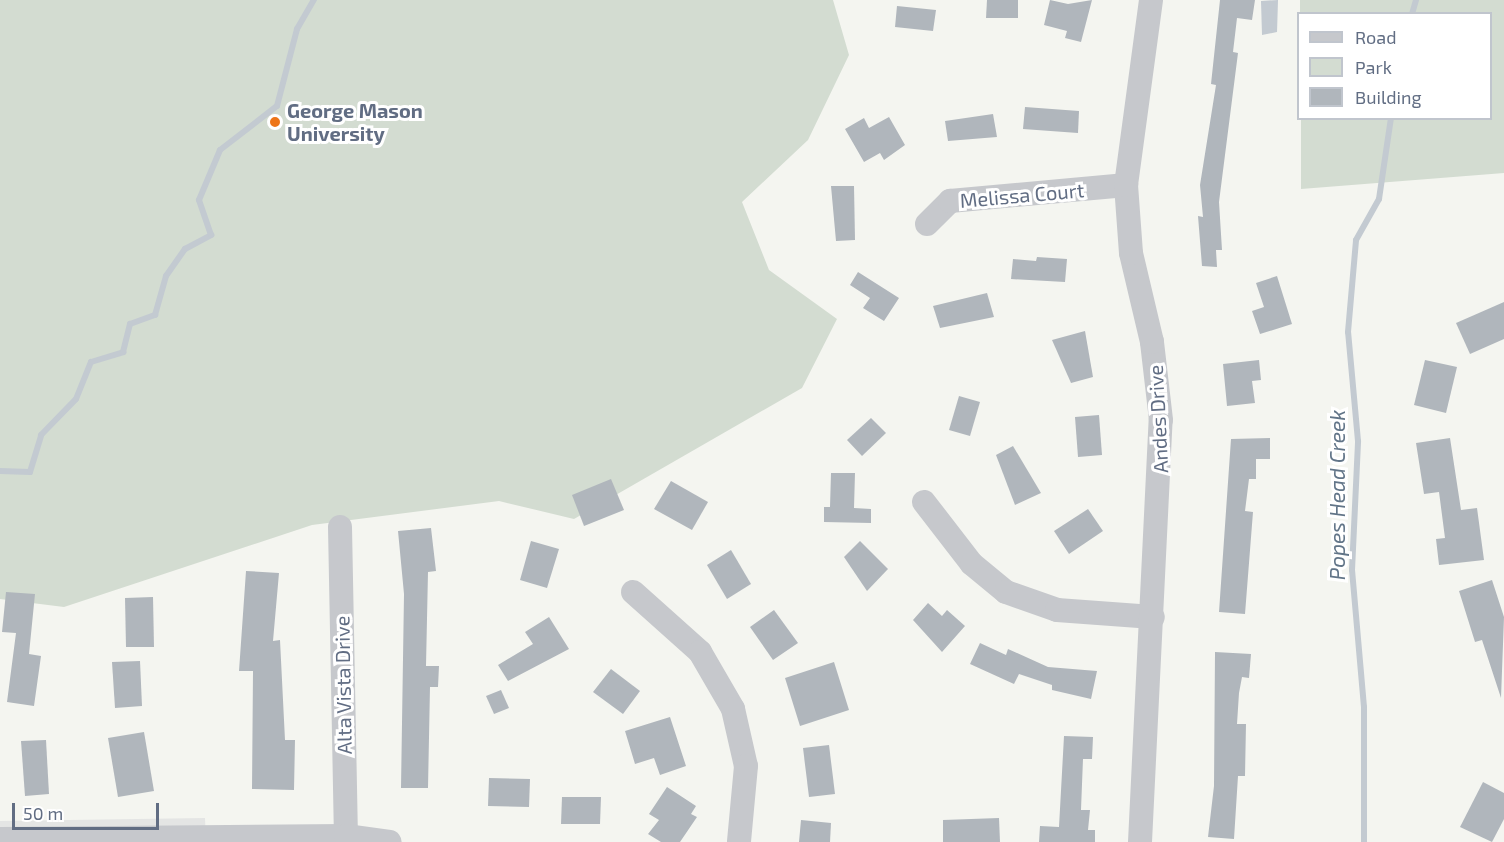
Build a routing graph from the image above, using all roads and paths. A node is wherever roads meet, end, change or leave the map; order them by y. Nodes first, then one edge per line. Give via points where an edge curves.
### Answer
1 (1150, 0) edge
2 (1126, 185) junction
3 (927, 224) dead end
4 (924, 502) dead end
5 (340, 527) dead end
6 (633, 592) dead end
7 (1153, 617) junction
8 (0, 839) edge
9 (346, 839) edge
10 (390, 842) edge
11 (739, 842) edge
12 (1140, 842) edge

1 - 2 street, Andes Drive
2 - 3 street, Melissa Court via 950,201
2 - 7 street, Andes Drive via 1131,253 1152,342 1161,420
4 - 7 street via 972,564 1006,592 1057,610
5 - 9 street, Alta Vista Drive
6 - 11 street via 700,652 733,709 747,766
7 - 12 street, Andes Drive
8 - 9 street
9 - 10 street

